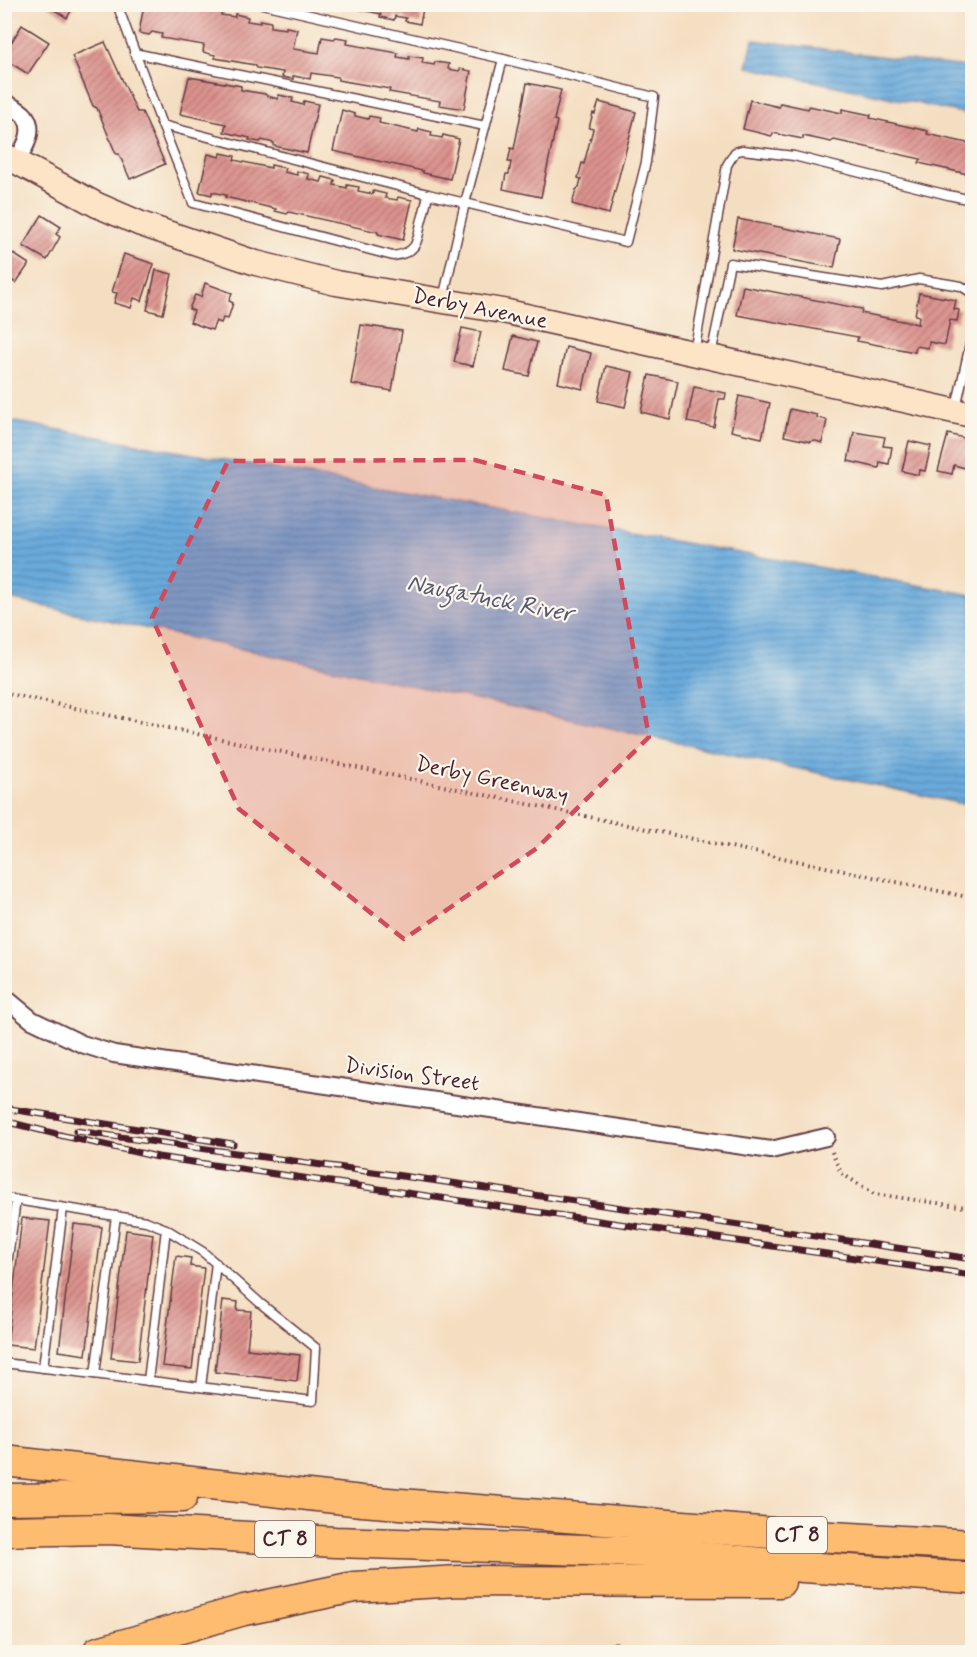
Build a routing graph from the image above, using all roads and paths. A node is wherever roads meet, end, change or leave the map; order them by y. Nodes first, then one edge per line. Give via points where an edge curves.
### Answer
1 (117, 4) edge
2 (262, 4) edge
3 (134, 53) junction
4 (503, 59) junction
5 (4, 102) edge
6 (162, 125) junction
7 (486, 126) junction
8 (10, 159) edge
9 (428, 194) junction
10 (972, 200) edge
11 (465, 203) junction
12 (972, 293) edge
13 (443, 300) junction
14 (972, 335) edge
15 (702, 356) junction
16 (964, 413) edge
17 (4, 693) edge
18 (972, 898) edge
19 (4, 997) edge
20 (826, 1137) joint
21 (4, 1198) edge
22 (16, 1200) junction
23 (63, 1208) junction
24 (972, 1208) edge
25 (116, 1216) junction
26 (166, 1229) junction
27 (216, 1263) junction
28 (4, 1286) edge
29 (4, 1363) edge
30 (43, 1368) junction
31 (95, 1374) junction
32 (148, 1381) junction
33 (201, 1388) junction
34 (4, 1461) edge
35 (4, 1499) edge
36 (362, 1501) junction
37 (4, 1531) edge
38 (972, 1545) edge
39 (972, 1578) edge
40 (972, 1583) edge
41 (98, 1653) edge

1 - 3 lane
2 - 4 lane
3 - 6 lane
3 - 7 lane
4 - 7 lane
4 - 11 lane via 654,97 646,162 626,242
5 - 8 street via 25,116 30,129 26,145
6 - 9 lane
6 - 9 lane via 193,203 393,256 414,249
7 - 11 lane
8 - 13 main road, Derby Avenue via 141,224 256,263 336,283
9 - 11 lane
10 - 15 lane via 794,156 735,152 727,165
11 - 13 lane
12 - 15 lane via 961,285 919,279 882,287 730,263
13 - 15 main road, Derby Avenue
14 - 16 lane
15 - 16 main road, Derby Avenue
17 - 18 path, Derby Greenway
19 - 20 street, Division Street via 32,1020 82,1044 114,1054 771,1150
20 - 24 path via 841,1173 874,1194
21 - 22 lane
22 - 23 lane
22 - 28 lane
23 - 25 lane
23 - 30 lane
25 - 26 lane
25 - 31 lane
26 - 27 lane
26 - 32 lane
27 - 33 lane
27 - 33 lane via 316,1348 313,1401
29 - 30 lane
30 - 31 lane
31 - 32 lane
32 - 33 lane
34 - 36 highway
35 - 36 highway, CT 8
36 - 38 highway, CT 8
37 - 39 highway, CT 8 via 108,1529 335,1542 647,1552
40 - 41 highway via 459,1581 354,1587 244,1610

